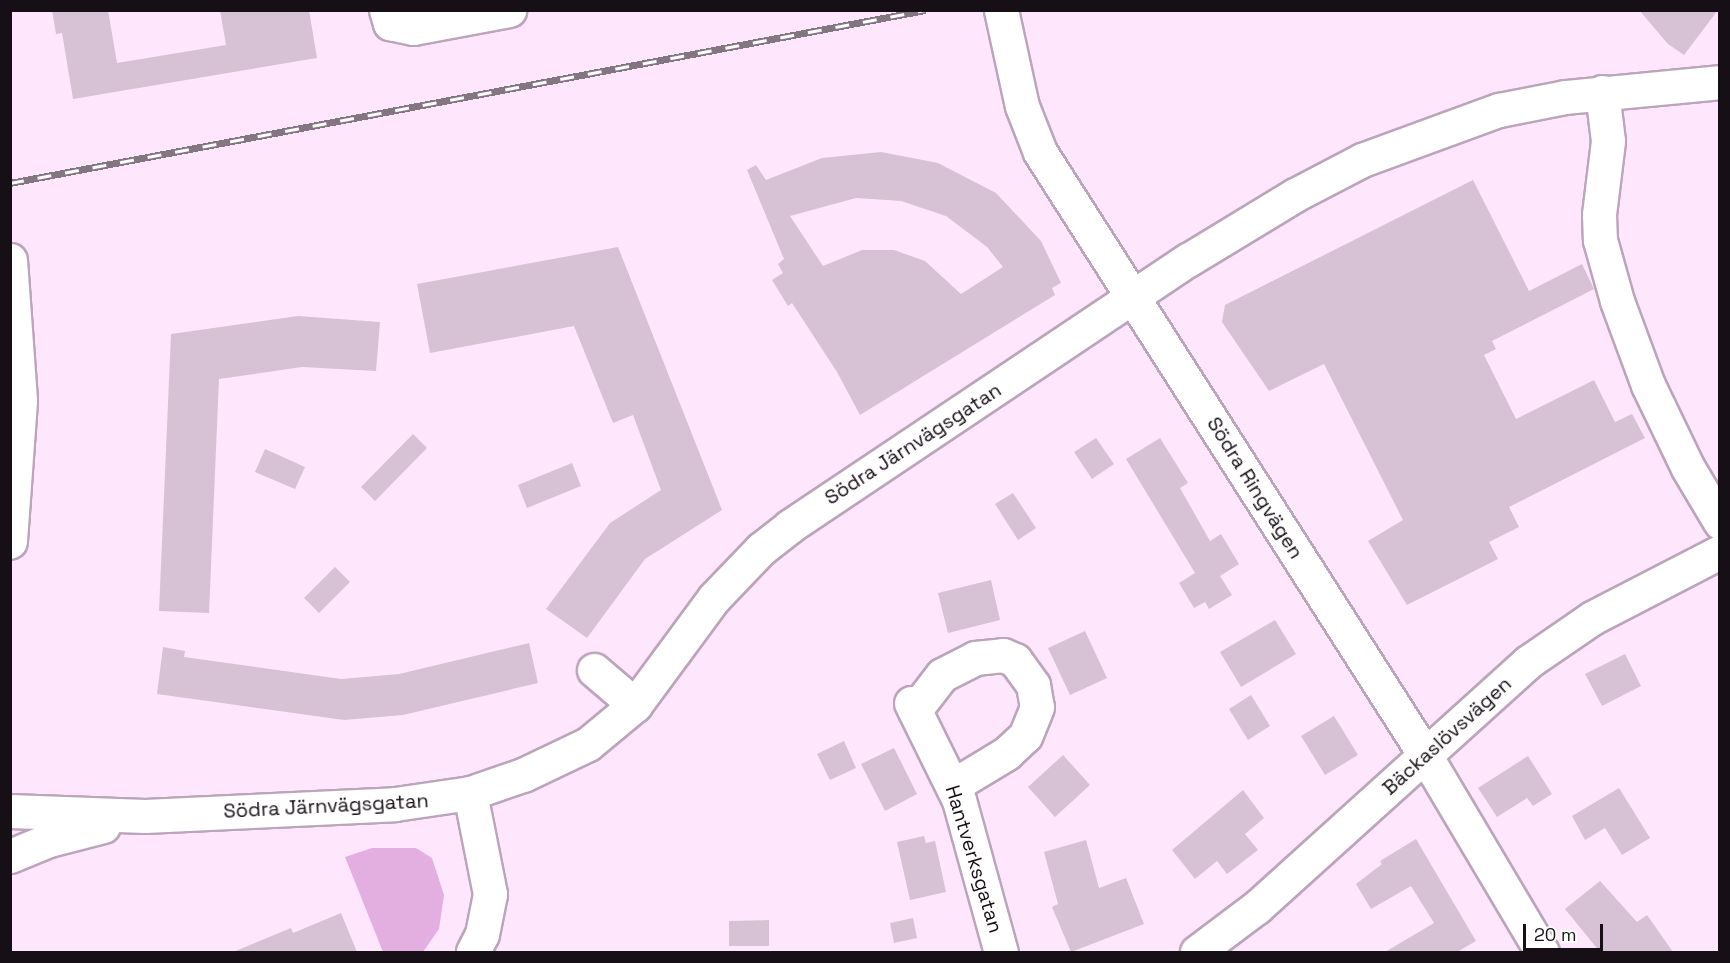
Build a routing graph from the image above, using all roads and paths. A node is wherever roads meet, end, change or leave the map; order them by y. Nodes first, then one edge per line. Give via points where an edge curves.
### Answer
1 (386, 10) edge
2 (509, 10) edge
3 (1001, 10) edge
4 (1719, 82) edge
5 (1602, 92) junction
6 (10, 260) edge
7 (1133, 298) junction
8 (1719, 522) edge
9 (10, 542) edge
10 (1719, 552) edge
11 (594, 670) dead end
12 (635, 705) junction
13 (1425, 755) junction
14 (954, 785) junction
15 (470, 793) junction
16 (10, 811) edge
17 (145, 816) junction
18 (10, 856) edge
19 (473, 952) edge
20 (1001, 952) edge
21 (1197, 952) edge
22 (1542, 952) edge

1 - 2 street via 390,23 413,28
3 - 7 street, Södra Ringvägen via 1029,130
4 - 5 street, Södra Järnvägsgatan
5 - 7 street, Södra Järnvägsgatan via 1499,110 1362,160 1238,229
5 - 8 street via 1608,141 1599,214 1602,250 1648,385
6 - 9 street via 20,401
7 - 12 street, Södra Järnvägsgatan via 834,495 760,549 714,598
7 - 13 street, Södra Ringvägen
10 - 13 street, Bäckaslövsvägen via 1556,641
11 - 12 street
12 - 15 street, Södra Järnvägsgatan via 561,759
13 - 21 street, Bäckaslövsvägen via 1257,907
13 - 22 street, Södra Ringvägen
14 - 14 street, Hantverksgatan via 913,707 942,675 975,658 1003,655 1015,660 1033,685 1037,707 1025,736 1007,753
14 - 20 street, Hantverksgatan
15 - 17 street, Södra Järnvägsgatan via 395,804
15 - 19 street via 490,894 482,934
16 - 17 street, Södra Järnvägsgatan
17 - 18 street, Södra Järnvägsgatan via 49,840

